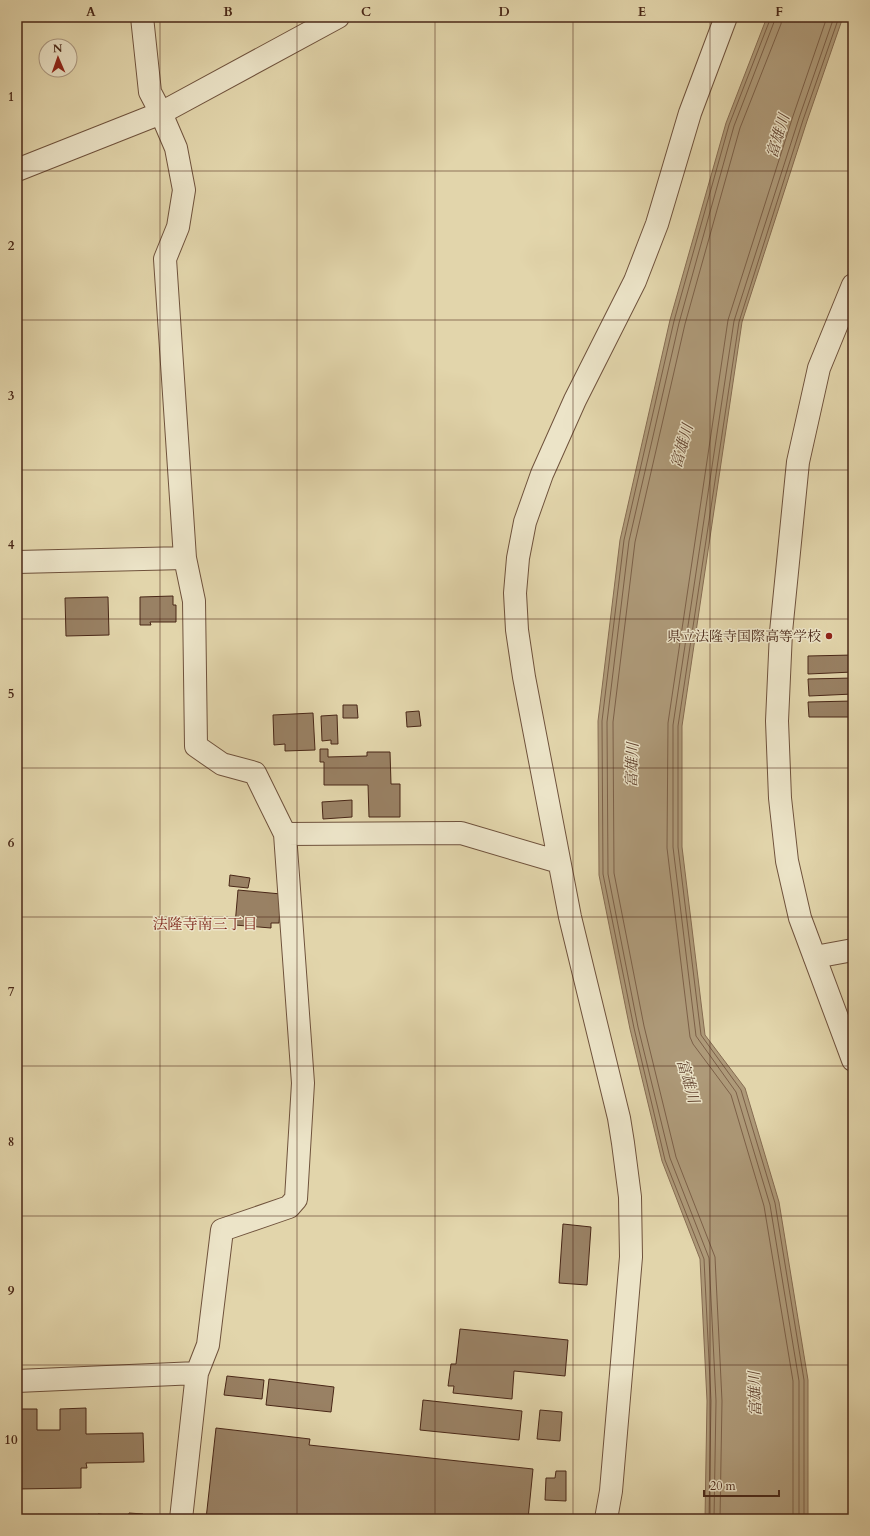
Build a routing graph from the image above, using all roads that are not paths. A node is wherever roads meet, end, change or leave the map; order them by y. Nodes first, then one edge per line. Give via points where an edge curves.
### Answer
1 (142, 17) edge
2 (338, 17) edge
3 (726, 17) edge
4 (161, 113) junction
5 (17, 170) edge
6 (853, 285) edge
7 (185, 558) junction
8 (17, 562) edge
9 (285, 834) junction
10 (559, 862) junction
11 (853, 950) edge
12 (815, 957) junction
13 (853, 1060) edge
14 (197, 1373) junction
15 (17, 1381) edge
16 (181, 1519) edge
17 (606, 1519) edge

1 - 4 street via 150,92
2 - 4 street
3 - 10 street via 690,113 657,224 635,281 575,400 542,474 525,522 515,593 517,630
4 - 5 street
4 - 7 street via 176,148 184,190 178,227 165,259
6 - 12 street via 819,368 798,462 781,632 777,721 780,798 787,861 800,918
7 - 8 street
7 - 9 street via 194,601 196,746 222,764 254,773
9 - 10 street via 461,833
9 - 14 street via 303,1083 296,1199 289,1207 222,1230 208,1345
10 - 17 street via 619,1118 630,1197 631,1257 611,1491
11 - 12 street
12 - 13 street
14 - 15 street
14 - 16 street

